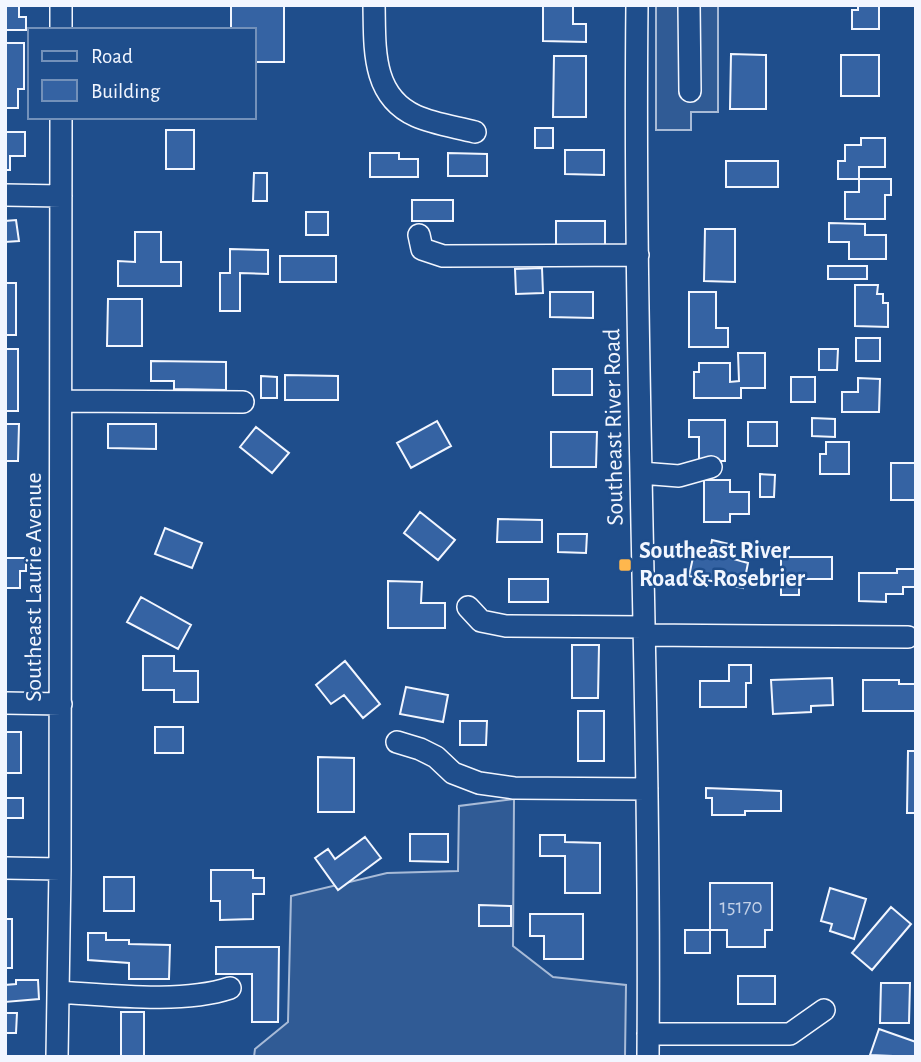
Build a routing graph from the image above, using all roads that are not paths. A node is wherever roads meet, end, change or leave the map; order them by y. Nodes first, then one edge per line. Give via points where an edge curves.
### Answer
1 (61, 5) edge
2 (374, 5) edge
3 (637, 5) edge
4 (689, 5) edge
5 (61, 28) edge
6 (691, 91) dead end
7 (61, 119) edge
8 (475, 132) dead end
9 (5, 195) edge
10 (61, 196) junction
11 (419, 235) dead end
12 (638, 255) junction
13 (61, 401) junction
14 (243, 402) dead end
15 (711, 467) dead end
16 (641, 473) junction
17 (468, 607) dead end
18 (644, 631) junction
19 (908, 637) dead end
20 (5, 703) edge
21 (61, 704) junction
22 (397, 742) dead end
23 (647, 789) junction
24 (5, 868) edge
25 (60, 869) junction
26 (230, 988) dead end
27 (58, 992) junction
28 (824, 1010) dead end
29 (648, 1034) junction
30 (57, 1057) edge
31 (648, 1057) edge

1 - 5 street
2 - 8 street via 376,61 386,92 416,116
3 - 12 street, Southeast River Road
4 - 6 street
7 - 10 street, Southeast Laurie Avenue
9 - 10 street
10 - 13 street, Southeast Laurie Avenue
11 - 12 street via 422,249 443,256
12 - 16 street, Southeast River Road
13 - 14 street
13 - 21 street, Southeast Laurie Avenue
15 - 16 street via 679,476
16 - 18 street, Southeast River Road
17 - 18 street via 481,621 506,626
18 - 19 street
18 - 23 street, Southeast River Road
20 - 21 street
21 - 25 street, Southeast Laurie Avenue
22 - 23 street via 420,749 453,773 479,783 514,788
23 - 29 street, Southeast River Road
24 - 25 street
25 - 27 street, Southeast Laurie Avenue
26 - 27 street via 208,995
27 - 30 street, Southeast Laurie Avenue
28 - 29 street via 790,1034
29 - 31 street, Southeast River Road

